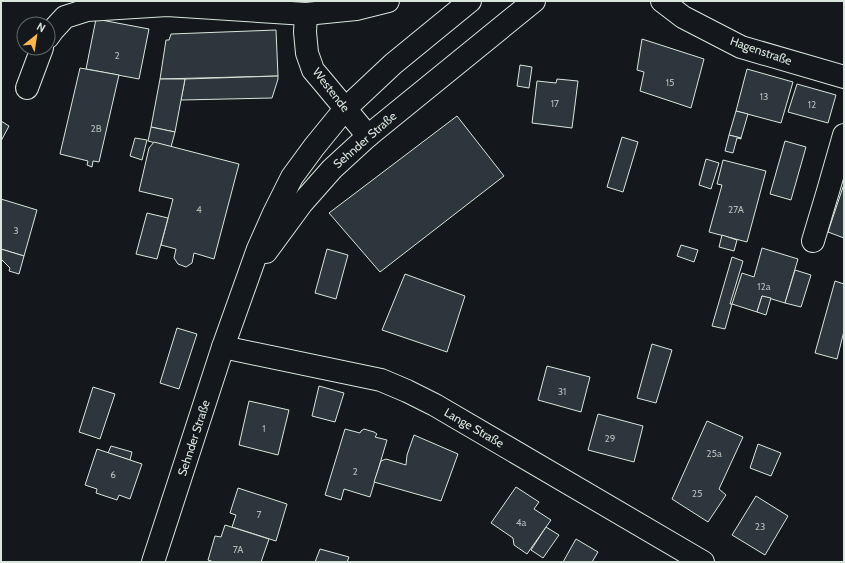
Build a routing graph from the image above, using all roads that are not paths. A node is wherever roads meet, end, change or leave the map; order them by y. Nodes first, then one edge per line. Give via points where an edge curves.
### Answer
1 (388, 1) edge
2 (470, 1) edge
3 (534, 1) edge
4 (662, 1) edge
5 (306, 14) junction
6 (56, 26) edge
7 (39, 56) edge
8 (844, 77) edge
9 (27, 88) dead end
10 (345, 109) junction
11 (844, 135) edge
12 (368, 136) junction
13 (813, 241) dead end
14 (236, 313) junction
15 (223, 347) junction
16 (153, 562) edge
17 (703, 562) edge

1 - 5 main road via 356,9
2 - 10 main road, Sehnder Straße via 393,64
3 - 12 main road, Sehnder Straße
4 - 8 main road, Hagenstraße via 683,17 741,47
5 - 6 main road via 167,5 87,10 65,17
5 - 10 main road, Westende via 307,53 313,70
7 - 9 main road
10 - 12 main road, Westende
10 - 14 main road, Sehnder Straße via 292,177 258,249
11 - 13 main road
12 - 14 main road, Sehnder Straße via 332,169 279,233 250,280
14 - 15 main road, Sehnder Straße
15 - 16 main road, Sehnder Straße
15 - 17 main road, Lange Straße via 380,380 407,391

